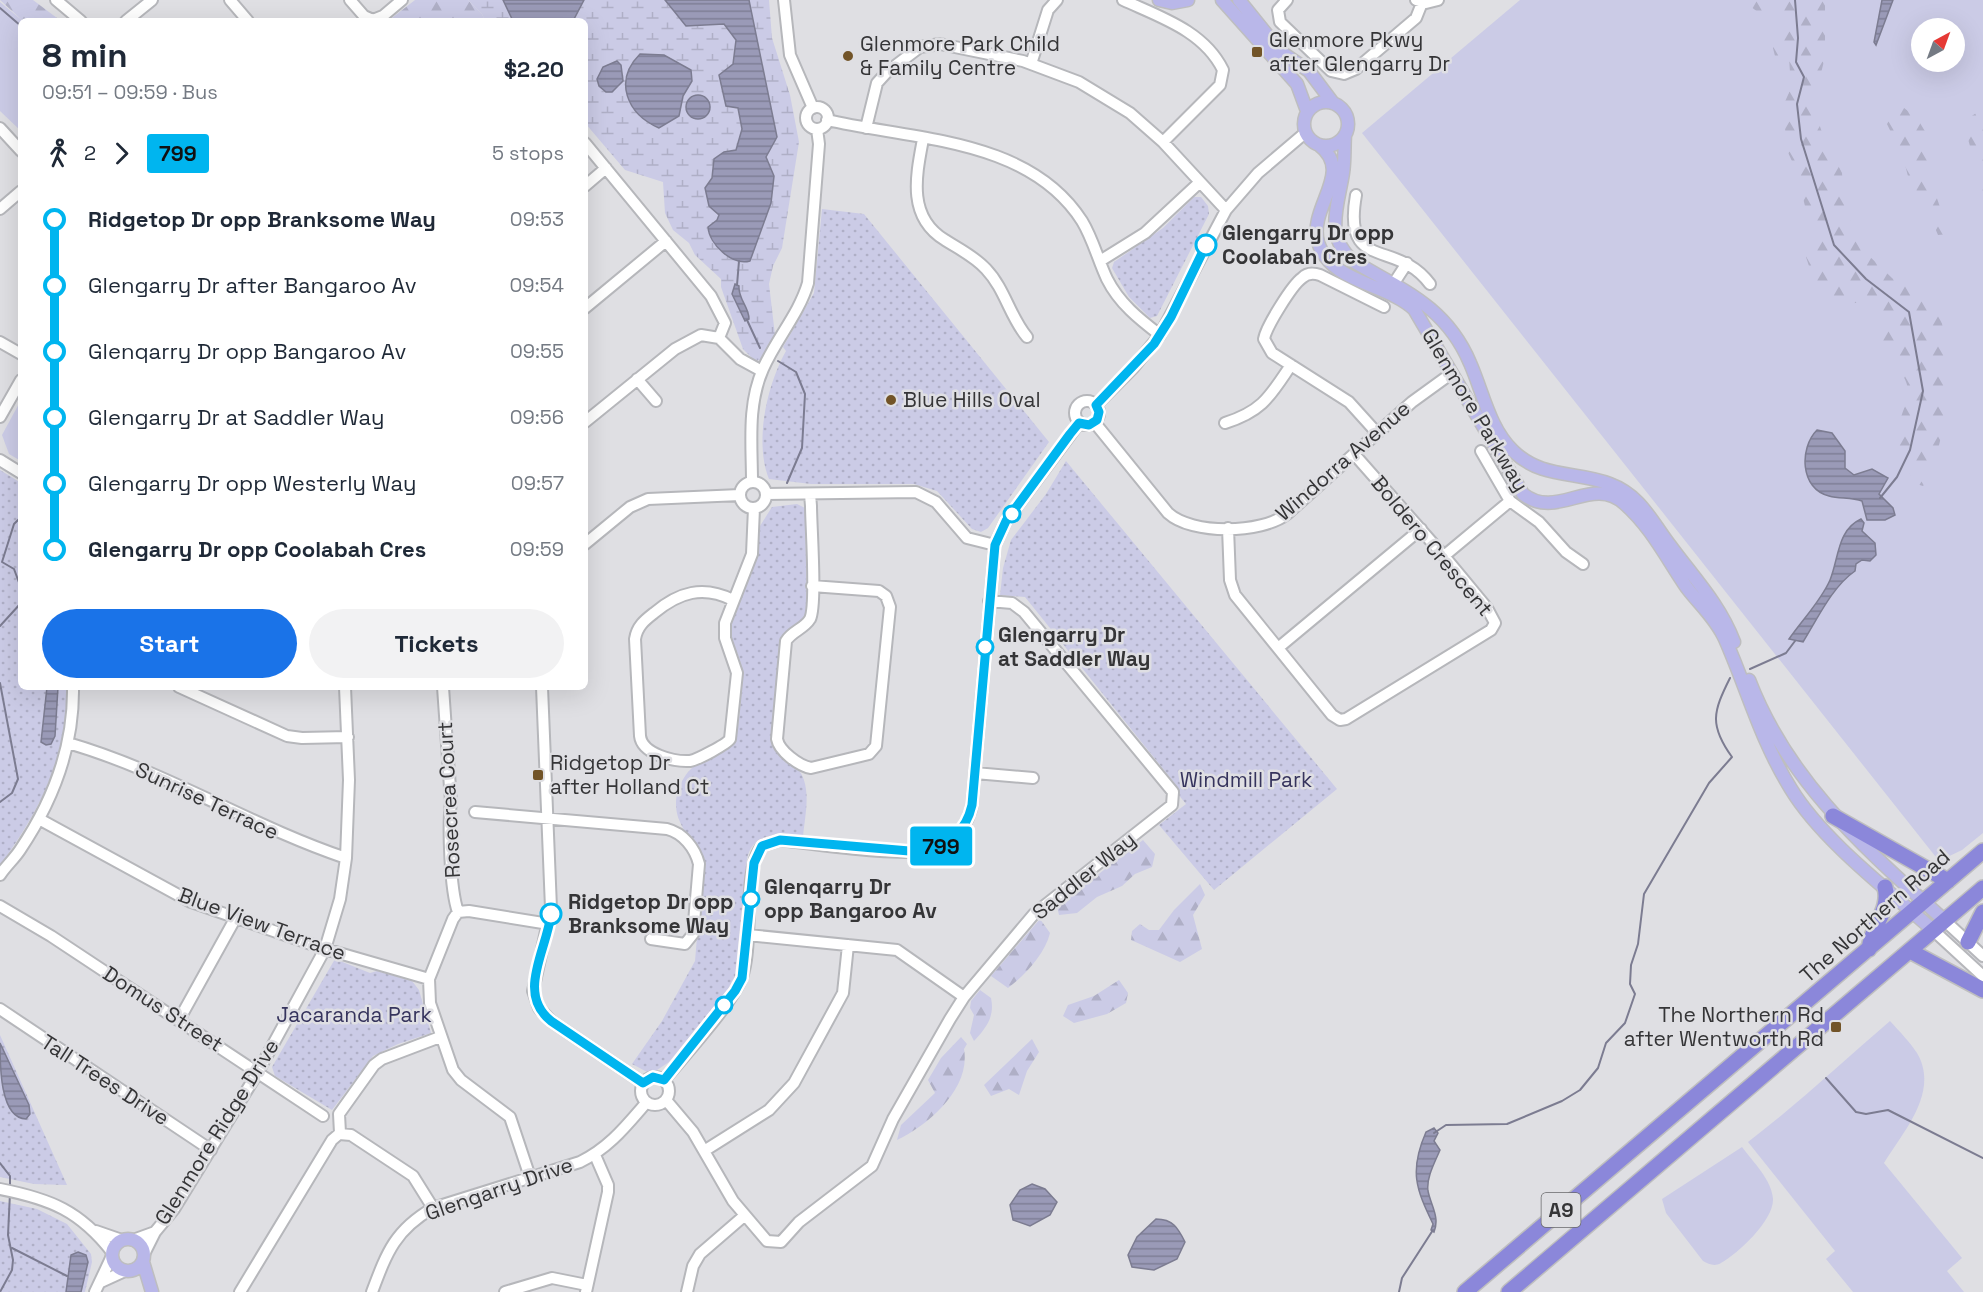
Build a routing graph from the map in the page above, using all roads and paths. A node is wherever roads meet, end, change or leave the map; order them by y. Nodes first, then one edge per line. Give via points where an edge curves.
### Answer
1 (56, 0) edge
2 (152, 0) edge
3 (230, 0) edge
4 (350, 0) edge
5 (402, 0) edge
6 (784, 0) edge
7 (1057, 0) edge
8 (1123, 0) edge
9 (1159, 0) edge
10 (1188, 0) edge
11 (1221, 0) edge
12 (1239, 0) edge
13 (1287, 0) edge
14 (1438, 0) edge
15 (1419, 1) edge
16 (77, 18) edge
17 (130, 18) edge
18 (245, 18) edge
19 (367, 18) edge
20 (379, 18) edge
21 (1031, 64) junction
22 (1334, 103) junction
23 (813, 108) junction
24 (1308, 111) junction
25 (827, 120) junction
26 (0, 128) edge
27 (866, 128) junction
28 (817, 129) junction
29 (1305, 133) junction
30 (1345, 135) junction
31 (923, 139) junction
32 (1163, 142) junction
33 (1319, 145) junction
34 (588, 147) edge
35 (18, 148) edge
36 (606, 168) junction
37 (1200, 182) junction
38 (588, 183) edge
39 (18, 194) edge
40 (1356, 195) dead end
41 (0, 209) edge
42 (1226, 210) junction
43 (666, 241) junction
44 (1100, 261) junction
45 (1407, 263) junction
46 (1394, 283) junction
47 (1430, 284) dead end
48 (588, 306) edge
49 (1384, 308) dead end
50 (1160, 334) junction
51 (1027, 337) dead end
52 (719, 338) junction
53 (0, 342) edge
54 (18, 352) edge
55 (1291, 365) junction
56 (762, 371) junction
57 (1452, 373) junction
58 (638, 379) junction
59 (18, 385) edge
60 (656, 401) dead end
61 (1096, 405) junction
62 (1484, 416) junction
63 (0, 417) edge
64 (588, 420) edge
65 (1079, 423) junction
66 (1095, 423) junction
67 (1225, 423) dead end
68 (1377, 433) junction
69 (1481, 451) dead end
70 (1354, 454) junction
71 (1, 461) edge
72 (18, 471) edge
73 (752, 482) junction
74 (766, 494) junction
75 (810, 494) junction
76 (740, 495) junction
77 (1510, 501) junction
78 (754, 508) junction
79 (1228, 528) junction
80 (1421, 529) junction
81 (588, 542) edge
82 (995, 545) junction
83 (1444, 556) junction
84 (1583, 564) dead end
85 (812, 586) junction
86 (734, 600) junction
87 (989, 602) junction
88 (1278, 648) junction
89 (1738, 661) junction
90 (1747, 685) junction
91 (73, 690) edge
92 (185, 690) edge
93 (345, 690) edge
94 (443, 690) edge
95 (542, 690) edge
96 (348, 737) junction
97 (69, 743) junction
98 (975, 773) junction
99 (1034, 778) dead end
100 (475, 812) dead end
101 (1833, 816) junction
102 (39, 819) junction
103 (547, 819) junction
104 (1983, 851) edge
105 (346, 858) junction
106 (0, 875) edge
107 (1948, 881) junction
108 (1885, 887) junction
109 (1983, 888) edge
110 (0, 906) edge
111 (1918, 907) junction
112 (458, 912) junction
113 (1983, 912) edge
114 (235, 919) junction
115 (549, 924) junction
116 (1939, 925) junction
117 (748, 935) junction
118 (651, 939) dead end
119 (1968, 942) junction
120 (848, 945) junction
121 (325, 949) junction
122 (1869, 949) junction
123 (1910, 951) junction
124 (1983, 956) edge
125 (1983, 976) edge
126 (429, 979) junction
127 (1983, 990) edge
128 (964, 998) junction
129 (0, 1009) edge
130 (179, 1020) junction
131 (440, 1037) junction
132 (258, 1072) junction
133 (664, 1080) junction
134 (643, 1083) junction
135 (666, 1100) junction
136 (646, 1102) junction
137 (323, 1116) dead end
138 (336, 1137) junction
139 (210, 1150) junction
140 (704, 1151) junction
141 (595, 1155) junction
142 (530, 1178) junction
143 (0, 1189) edge
144 (433, 1208) junction
145 (744, 1216) junction
146 (96, 1231) junction
147 (155, 1232) junction
148 (128, 1240) junction
149 (112, 1254) junction
150 (144, 1258) junction
151 (129, 1271) junction
152 (98, 1287) edge
153 (586, 1288) edge
154 (146, 1292) edge
155 (152, 1292) edge
156 (240, 1292) edge
157 (372, 1292) edge
158 (505, 1292) edge
159 (687, 1292) edge
160 (1465, 1292) edge
161 (1509, 1292) edge

1 - 16 street
2 - 17 street
3 - 18 street
4 - 19 street
5 - 20 street
6 - 23 street via 790,55
7 - 21 street via 1048,10
8 - 32 street via 1189,32 1223,70 1218,87
9 - 10 main road
11 - 24 main road via 1297,84
12 - 22 main road via 1278,48 1309,71
13 - 15 street via 1278,10 1280,22 1331,71 1340,74 1356,69 1414,20
14 - 15 street
21 - 27 street via 939,44 924,45 880,79 873,92
21 - 32 street via 1095,91 1130,113
22 - 24 main road via 1317,104
22 - 30 main road via 1347,118
23 - 25 street via 824,110
23 - 28 street via 807,112 806,122
24 - 29 main road
25 - 27 street
25 - 28 street
26 - 35 street
27 - 31 street
28 - 56 street via 808,284
29 - 33 main road
29 - 42 street via 1258,173
30 - 33 main road via 1336,144
30 - 46 main road, Glenmore Parkway via 1335,236 1353,261
31 - 44 street via 992,153 1035,174 1072,207
31 - 51 street via 915,185 922,216 934,232 986,269
32 - 37 street
33 - 57 main road, Glenmore Parkway via 1330,155 1334,168 1317,226 1323,254 1340,270 1414,309
34 - 36 street
36 - 38 street
36 - 43 street
37 - 42 street
37 - 44 street via 1145,233
39 - 41 street
40 - 45 street via 1352,224 1365,246
42 - 50 street
43 - 48 street
43 - 52 street via 711,296 725,323
44 - 50 street via 1122,301
45 - 46 street
45 - 47 street via 1421,271
46 - 62 main road, Glenmore Parkway via 1441,317 1468,358
49 - 55 street via 1320,275 1304,276 1265,335 1269,349
50 - 61 street
52 - 56 street via 740,359
52 - 58 street via 701,335 684,342
53 - 54 street
55 - 67 street via 1260,408
55 - 68 street via 1349,402
56 - 73 street via 751,417
57 - 62 main road, Glenmore Parkway
57 - 68 street, Windorra Avenue
58 - 60 street
58 - 64 street
59 - 63 street
61 - 65 street via 1085,401 1078,405 1075,416
61 - 66 street via 1099,416
62 - 89 main road, Glenmore Parkway via 1529,464 1557,474 1608,483 1645,508 1715,603
62 - 89 main road, Glenmore Parkway via 1517,487 1527,498 1550,504 1601,492 1627,505 1651,531
65 - 66 street
65 - 82 street via 1006,521
66 - 79 street, Windorra Avenue via 1173,518 1197,528
68 - 70 street, Windorra Avenue
69 - 77 street
70 - 79 street, Windorra Avenue via 1279,519
70 - 80 street, Boldero Crescent
71 - 72 street
73 - 74 street via 760,484
73 - 76 street via 745,485
74 - 75 street
74 - 78 street via 764,501
75 - 82 street via 920,493 936,502 966,538
75 - 85 street
76 - 78 street via 743,503
76 - 81 street via 648,499 630,507
77 - 83 street
77 - 84 street via 1539,522 1566,552
78 - 86 street via 752,554
79 - 88 street, Boldero Crescent via 1232,588
80 - 83 street, Boldero Crescent
80 - 88 street
82 - 87 street
83 - 88 street, Boldero Crescent via 1491,614 1494,627 1346,719 1332,715
85 - 85 street via 811,618 790,635 786,645 777,739 783,751 812,768 867,754 876,747 890,607 886,596 876,590
86 - 86 street via 724,630 737,673 730,741 693,760 650,752 640,738 635,639 638,628 670,599 680,595 719,593
87 - 98 street
87 - 128 street, Saddler Way via 1012,603 1024,612 1173,792 1174,800 1043,905
89 - 90 main road, Glenmore Parkway
90 - 101 main road, Glenmore Parkway via 1786,753
90 - 108 main road, Glenmore Parkway via 1765,743 1791,790 1827,833
91 - 97 street
92 - 96 street via 287,736
93 - 96 street, Glenmore Ridge Drive
94 - 112 street, Rosecrea Court via 451,802 448,816
95 - 103 street
96 - 105 street, Glenmore Ridge Drive
97 - 102 street via 57,784
97 - 105 street, Sunrise Terrace via 126,763 285,837
98 - 99 street
98 - 117 street via 968,819 956,836 938,848 915,852 780,840 765,844 754,863
100 - 103 street
101 - 107 highway
101 - 111 main road, Glenmore Parkway
102 - 106 street
102 - 114 street, Blue View Terrace via 191,902
103 - 115 street via 552,908
103 - 118 street via 667,829 685,838 699,864 692,936 683,944
104 - 107 highway, The Northern Road / A9
105 - 121 street, Glenmore Ridge Drive via 340,899
107 - 111 highway, The Northern Road / A9
108 - 111 main road, Glenmore Parkway
108 - 122 highway via 1888,902 1870,934
109 - 116 highway, A9
110 - 130 street, Domus Street
111 - 116 main road, Glenmore Parkway
111 - 122 highway, The Northern Road / A9
112 - 115 street
112 - 126 street
113 - 119 highway
114 - 121 street, Blue View Terrace
114 - 130 street
115 - 134 street via 534,983 539,1008 551,1021
116 - 119 street
116 - 123 highway, A9
116 - 125 street
117 - 120 street
117 - 133 street via 738,987
119 - 124 street
120 - 128 street via 897,950
120 - 140 street via 843,993 794,1083 769,1110
121 - 126 street, Blue View Terrace
121 - 132 street, Glenmore Ridge Drive
122 - 160 highway, The Northern Road / A9
123 - 127 highway
123 - 161 highway, A9
126 - 131 street via 429,999
128 - 145 street, Saddler Way via 893,1119 872,1166 825,1201 780,1243 769,1243
129 - 139 street, Tall Trees Drive
130 - 132 street, Domus Street
131 - 138 street via 391,1054 374,1065 339,1114
131 - 142 street via 458,1078 510,1117
132 - 137 street, Domus Street
132 - 139 street, Glenmore Ridge Drive
133 - 134 street via 653,1077
133 - 135 street via 669,1090
134 - 136 street via 640,1094
135 - 136 street via 654,1105
135 - 140 street
136 - 141 street, Glengarry Drive via 619,1136
138 - 144 street via 351,1135 413,1176
138 - 156 street
139 - 147 street, Glenmore Ridge Drive
140 - 145 street via 722,1186
141 - 142 street, Glengarry Drive
141 - 153 street via 608,1192
142 - 144 street, Glengarry Drive
143 - 146 street via 56,1204
144 - 157 street, Glengarry Drive via 415,1218 395,1239
145 - 159 street via 700,1254
146 - 148 street
146 - 149 street
147 - 148 street, Glenmore Ridge Drive
147 - 150 street, Glenmore Ridge Drive
148 - 149 main road
148 - 150 main road via 141,1245
149 - 151 main road via 117,1266
149 - 152 street
150 - 151 main road
150 - 155 main road
151 - 152 street
151 - 154 main road
153 - 158 street via 552,1278

